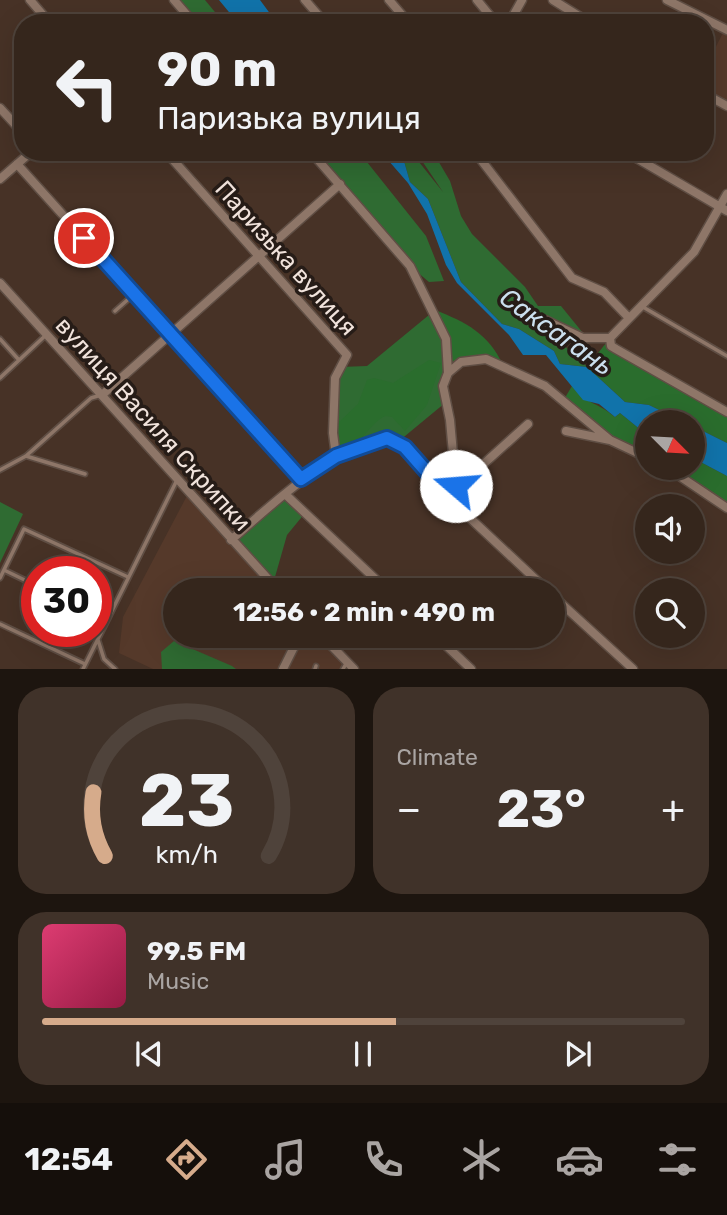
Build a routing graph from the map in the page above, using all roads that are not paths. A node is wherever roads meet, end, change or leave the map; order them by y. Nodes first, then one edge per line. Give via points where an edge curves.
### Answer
1 (30, 0) edge
2 (174, 0) edge
3 (305, 0) edge
4 (389, 0) edge
5 (477, 0) edge
6 (552, 0) edge
7 (667, 0) edge
8 (185, 13) edge
9 (42, 14) edge
10 (317, 14) edge
11 (401, 14) edge
12 (489, 14) edge
13 (575, 14) edge
14 (695, 14) edge
15 (0, 108) edge
16 (14, 123) edge
17 (21, 161) edge
18 (174, 161) edge
19 (319, 161) edge
20 (482, 161) edge
21 (641, 161) edge
22 (18, 164) junction
23 (0, 179) edge
24 (340, 184) junction
25 (727, 194) edge
26 (724, 209) edge
27 (258, 256) junction
28 (0, 283) edge
29 (134, 293) junction
30 (641, 306) junction
31 (115, 311) dead end
32 (629, 318) junction
33 (545, 320) dead end
34 (47, 334) junction
35 (171, 334) junction
36 (610, 338) junction
37 (0, 339) edge
38 (727, 356) edge
39 (19, 360) junction
40 (448, 373) junction
41 (0, 377) edge
42 (102, 395) junction
43 (727, 412) edge
44 (528, 424) dead end
45 (566, 431) dead end
46 (610, 440) junction
47 (635, 452) edge
48 (26, 456) junction
49 (336, 456) junction
50 (0, 470) edge
51 (85, 474) dead end
52 (178, 477) junction
53 (301, 479) junction
54 (685, 480) edge
55 (456, 486) junction
56 (285, 494) junction
57 (448, 496) junction
58 (727, 508) edge
59 (231, 540) junction
60 (4, 570) junction
61 (129, 577) junction
62 (21, 578) edge
63 (267, 578) edge
64 (374, 578) edge
65 (534, 578) edge
66 (0, 579) edge
67 (565, 607) edge
68 (112, 611) edge
69 (0, 624) edge
70 (94, 647) edge
71 (101, 647) edge
72 (294, 648) edge
73 (332, 648) edge
74 (449, 648) edge
75 (84, 667) edge
76 (348, 667) edge
77 (115, 669) edge
78 (283, 669) edge
79 (471, 669) edge
80 (633, 669) edge

1 - 9 street
2 - 8 street
3 - 10 street
4 - 11 street
5 - 12 street
6 - 13 street
7 - 14 street
15 - 16 street
17 - 22 street
18 - 27 street, Паризька вулиця
19 - 24 street
20 - 32 street via 572,278 604,292
21 - 26 street
22 - 23 street
22 - 29 street
24 - 27 street
24 - 40 street via 410,266 446,339
25 - 26 street
26 - 30 street via 694,252
27 - 35 street
27 - 49 street, Паризька вулиця via 347,355 335,378
28 - 34 street, вулиця Василя Скрипки
29 - 31 lane
29 - 35 street
30 - 32 street
30 - 38 lane
32 - 36 street
33 - 36 street via 583,338
34 - 39 lane
34 - 42 street, вулиця Василя Скрипки
35 - 42 street
35 - 53 street
36 - 43 street via 611,346
37 - 39 lane
39 - 41 lane
40 - 46 street via 461,362 486,359 503,365 552,391
40 - 55 street via 443,386
42 - 48 lane via 91,398
42 - 52 street, вулиця Василя Скрипки
44 - 55 street
45 - 46 street
46 - 47 street
48 - 50 lane
48 - 51 lane
49 - 53 street
49 - 57 street via 377,440 394,439
52 - 59 street, вулиця Василя Скрипки
52 - 61 lane
53 - 56 street
54 - 58 street
55 - 57 street
56 - 59 street
56 - 64 street
57 - 65 street
59 - 63 street, вулиця Василя Скрипки
60 - 61 lane via 24,529
60 - 62 lane
60 - 66 lane
61 - 68 lane
67 - 80 street
69 - 75 lane
70 - 75 lane
71 - 77 lane via 104,659
72 - 78 street
73 - 76 street
74 - 79 street

